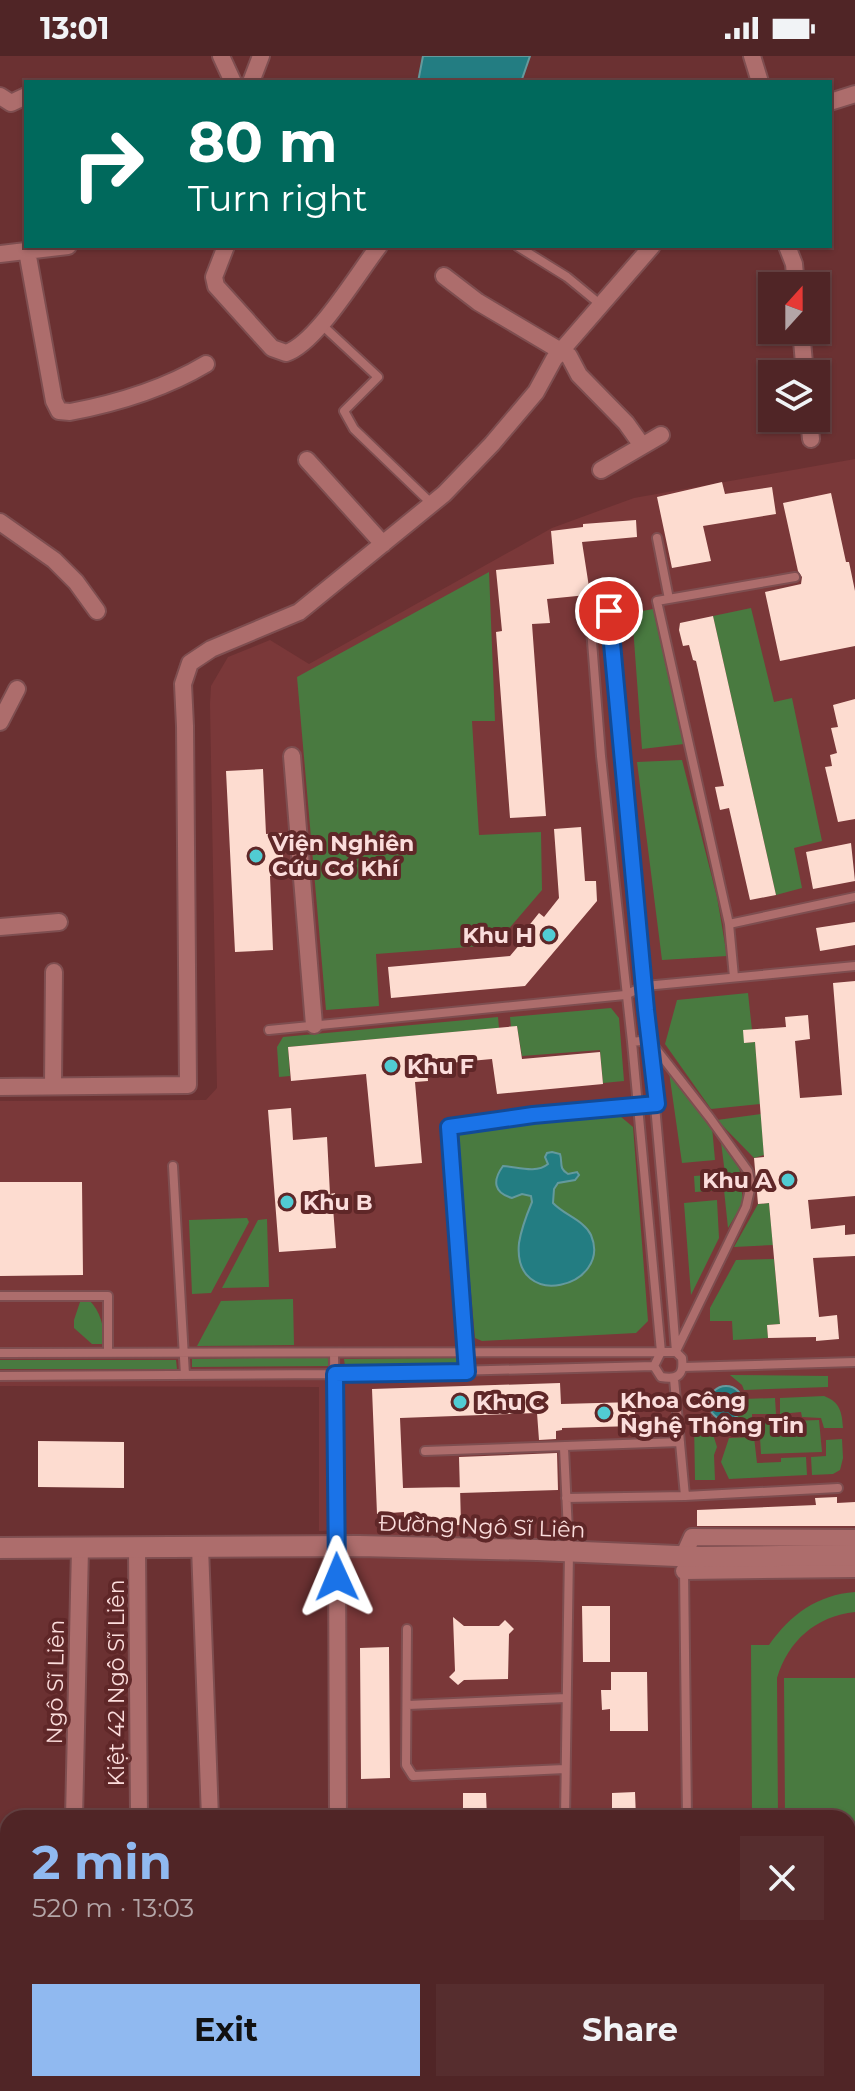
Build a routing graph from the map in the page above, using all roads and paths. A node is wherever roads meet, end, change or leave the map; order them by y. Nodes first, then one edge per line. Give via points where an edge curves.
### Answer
1 (221, 56) edge
2 (261, 56) edge
3 (752, 56) edge
4 (232, 80) edge
5 (252, 80) edge
6 (759, 80) edge
7 (855, 94) edge
8 (0, 96) edge
9 (24, 97) edge
10 (832, 101) edge
11 (52, 248) edge
12 (225, 248) edge
13 (378, 248) edge
14 (520, 248) edge
15 (650, 248) edge
16 (788, 248) edge
17 (27, 251) junction
18 (0, 254) edge
19 (795, 272) edge
20 (444, 276) dead end
21 (601, 305) junction
22 (322, 325) junction
23 (562, 351) junction
24 (206, 364) dead end
25 (810, 432) edge
26 (661, 435) dead end
27 (811, 439) dead end
28 (641, 444) junction
29 (307, 460) dead end
30 (601, 470) dead end
31 (432, 504) junction
32 (0, 522) edge
33 (657, 538) dead end
34 (383, 544) junction
35 (795, 577) dead end
36 (669, 599) junction
37 (97, 611) dead end
38 (17, 689) dead end
39 (0, 722) edge
40 (292, 756) dead end
41 (601, 756) junction
42 (622, 756) junction
43 (855, 897) edge
44 (59, 922) dead end
45 (729, 924) junction
46 (0, 927) edge
47 (855, 966) edge
48 (54, 972) dead end
49 (734, 977) junction
50 (645, 986) junction
51 (625, 995) junction
52 (314, 1025) junction
53 (269, 1030) dead end
54 (649, 1040) junction
55 (632, 1042) junction
56 (53, 1086) junction
57 (0, 1087) edge
58 (657, 1104) junction
59 (637, 1105) junction
60 (173, 1166) dead end
61 (0, 1296) edge
62 (661, 1352) junction
63 (676, 1352) junction
64 (0, 1353) edge
65 (108, 1353) junction
66 (186, 1353) junction
67 (334, 1353) junction
68 (467, 1353) junction
69 (855, 1362) edge
70 (654, 1366) junction
71 (683, 1367) junction
72 (467, 1372) junction
73 (335, 1374) junction
74 (185, 1375) junction
75 (0, 1376) edge
76 (674, 1379) junction
77 (680, 1442) junction
78 (564, 1448) junction
79 (425, 1451) dead end
80 (838, 1488) dead end
81 (685, 1496) junction
82 (566, 1498) junction
83 (855, 1538) edge
84 (137, 1547) junction
85 (200, 1547) junction
86 (337, 1547) junction
87 (0, 1548) edge
88 (80, 1548) junction
89 (569, 1552) junction
90 (855, 1555) edge
91 (689, 1562) junction
92 (855, 1569) edge
93 (407, 1629) dead end
94 (566, 1698) junction
95 (408, 1705) junction
96 (565, 1769) junction
97 (74, 1810) edge
98 (139, 1810) edge
99 (210, 1810) edge
100 (338, 1810) edge
101 (565, 1810) edge
102 (687, 1810) edge

1 - 4 street
2 - 5 street
3 - 6 street
7 - 10 street
8 - 9 street via 11,103
11 - 17 street
12 - 22 street via 214,283 272,348 291,352
13 - 22 street
14 - 21 lane
15 - 21 street
16 - 19 street
17 - 18 street
17 - 24 street via 59,411 134,398
20 - 23 street
21 - 23 street
22 - 31 lane via 378,377 344,411 354,429
23 - 28 street
23 - 31 street via 528,403
25 - 27 street
26 - 28 street
28 - 30 street
29 - 34 street
31 - 34 street
32 - 37 street via 54,560
33 - 36 lane
34 - 56 street via 299,612 190,663 183,684 188,1085
35 - 36 lane
36 - 45 lane via 657,601
38 - 39 street
40 - 52 street
41 - 42 lane
41 - 42 lane via 590,616 609,611
41 - 51 lane
42 - 50 lane
43 - 45 lane
44 - 46 street
45 - 49 lane
47 - 49 lane
48 - 56 street
49 - 50 lane
50 - 51 lane
50 - 54 lane
51 - 52 lane
51 - 55 lane
52 - 53 lane
54 - 55 lane
54 - 58 lane
54 - 63 lane via 748,1171 750,1181 746,1207
55 - 59 lane
56 - 57 street
58 - 59 lane
58 - 63 lane
59 - 62 lane
59 - 68 lane via 449,1127
60 - 66 lane
61 - 65 lane via 108,1296
62 - 63 lane
62 - 68 lane
62 - 70 lane
63 - 71 lane
64 - 65 lane
65 - 66 lane
66 - 67 lane
66 - 74 lane
67 - 68 lane
67 - 73 lane
68 - 72 lane
69 - 71 lane
70 - 72 lane
70 - 76 lane via 661,1377
71 - 76 lane
72 - 73 lane
73 - 74 lane
73 - 86 lane
74 - 75 lane
76 - 77 lane
77 - 78 lane
77 - 81 lane
78 - 79 lane
78 - 82 lane
80 - 81 lane
81 - 82 lane
82 - 89 lane
83 - 91 street via 692,1537
84 - 85 street, Đường Ngô Sĩ Liên
84 - 88 street, Đường Ngô Sĩ Liên
84 - 98 street, Kiệt 42 Ngô Sĩ Liên
85 - 86 street, Đường Ngô Sĩ Liên
85 - 99 street
86 - 89 street, Đường Ngô Sĩ Liên
86 - 100 street
87 - 88 street, Đường Ngô Sĩ Liên
88 - 97 street, Ngô Sĩ Liên
89 - 91 street, Đường Ngô Sĩ Liên
89 - 94 lane
90 - 91 street, Đường Ngô Sĩ Liên
91 - 92 street
91 - 102 lane
93 - 95 lane
94 - 95 lane
94 - 96 lane
95 - 96 lane via 406,1765 413,1776
96 - 101 lane

